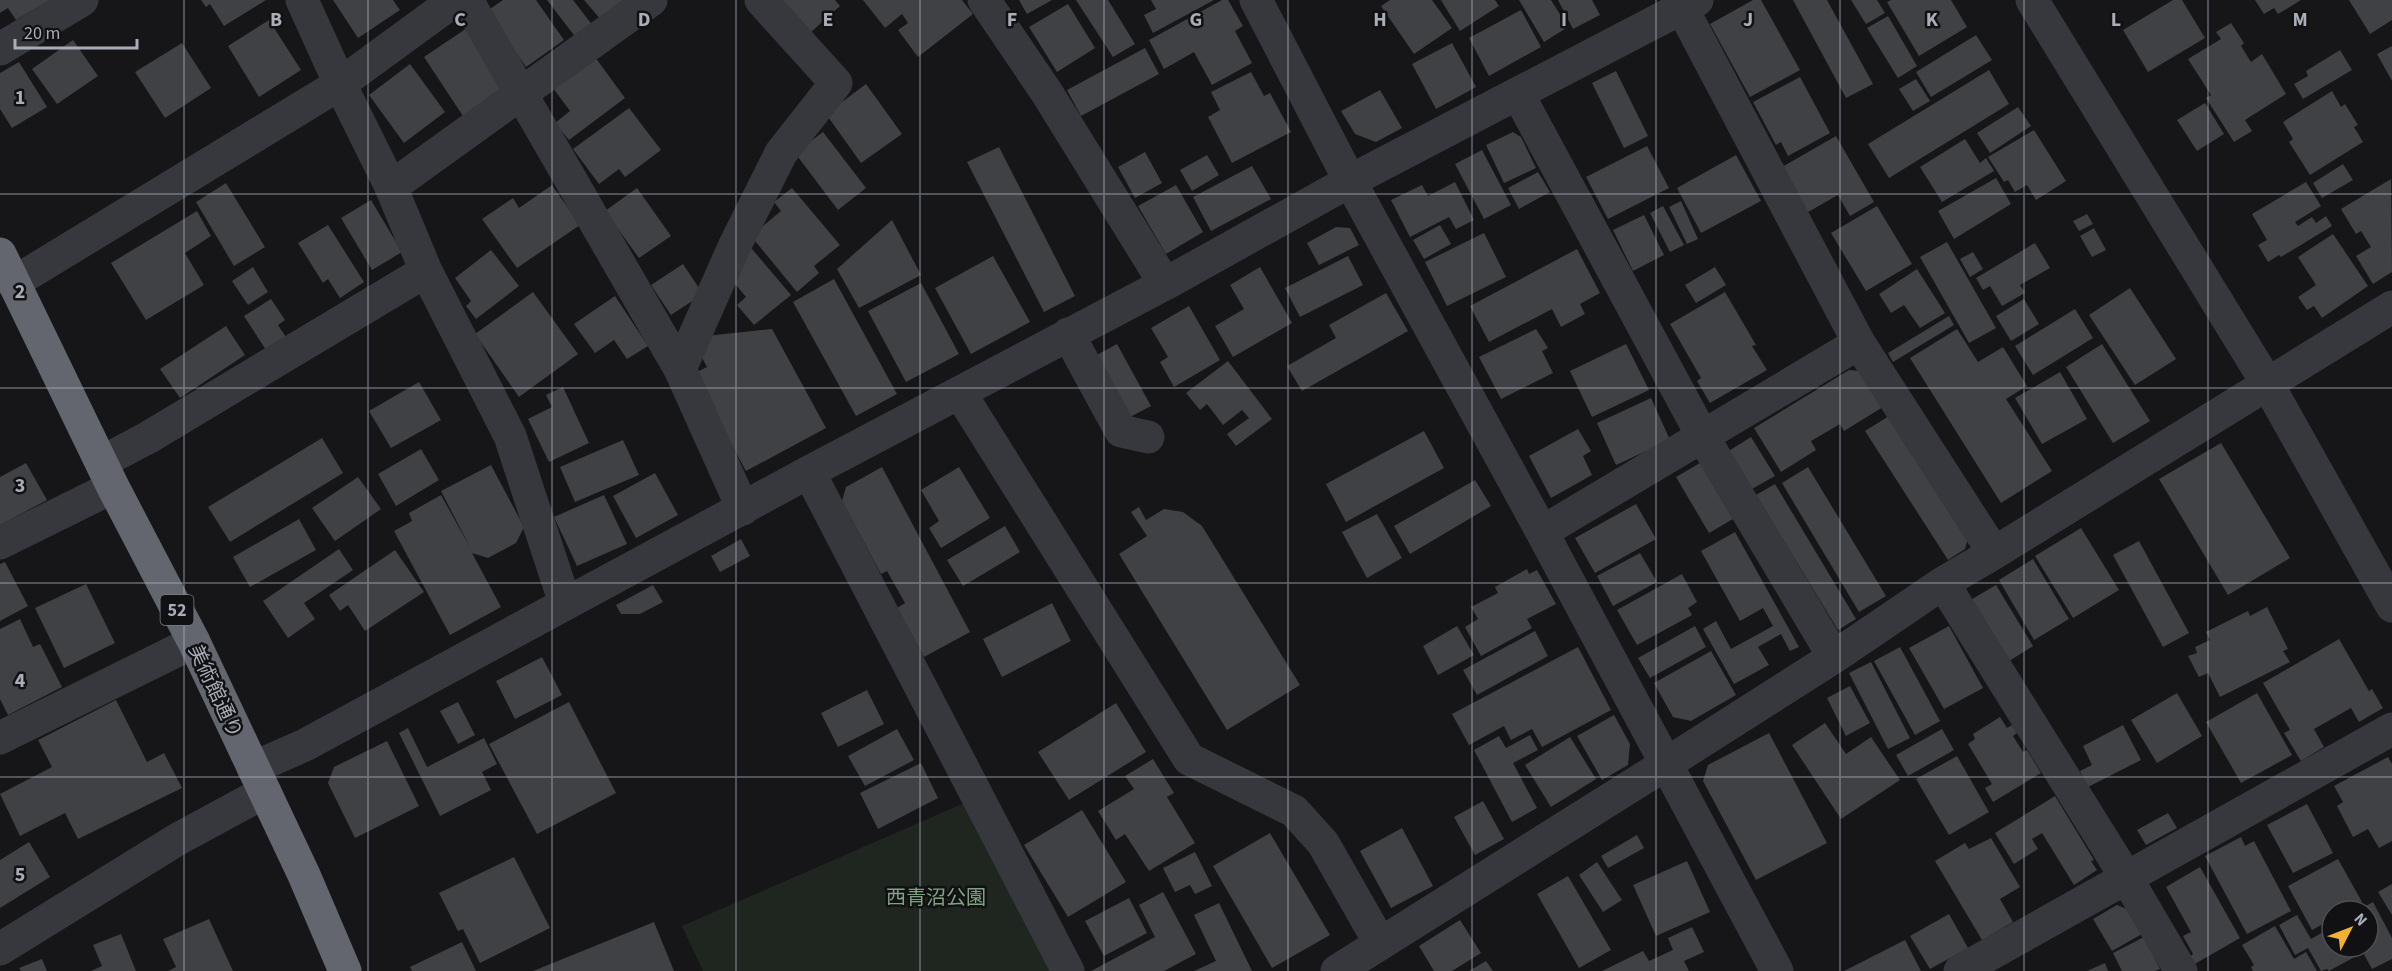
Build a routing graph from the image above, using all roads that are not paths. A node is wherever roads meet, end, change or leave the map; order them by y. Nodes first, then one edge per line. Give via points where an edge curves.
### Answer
1 (82, 0) edge
2 (302, 0) edge
3 (455, 0) edge
4 (467, 0) edge
5 (651, 0) edge
6 (761, 0) edge
7 (984, 0) edge
8 (1256, 0) edge
9 (2032, 0) edge
10 (1690, 4) edge
11 (0, 49) edge
12 (340, 84) junction
13 (522, 92) junction
14 (1518, 93) junction
15 (1350, 181) junction
16 (391, 187) junction
17 (4, 264) edge
18 (426, 271) junction
19 (1165, 284) junction
20 (2392, 307) edge
21 (1068, 334) junction
22 (1859, 343) junction
23 (680, 369) junction
24 (2267, 383) junction
25 (960, 393) junction
26 (1148, 437) dead end
27 (1704, 437) junction
28 (809, 472) junction
29 (107, 475) junction
30 (743, 509) junction
31 (1542, 532) junction
32 (0, 543) edge
33 (1994, 554) junction
34 (1943, 583) junction
35 (565, 603) junction
36 (2392, 606) edge
37 (194, 642) junction
38 (1834, 657) junction
39 (2392, 729) edge
40 (0, 738) edge
41 (1666, 764) junction
42 (259, 780) junction
43 (2126, 877) junction
44 (1380, 943) junction
45 (0, 949) edge
46 (1342, 970) edge
47 (345, 971) edge
48 (1068, 971) edge
49 (1777, 971) edge
50 (1960, 971) edge
51 (2181, 971) edge

1 - 11 street
2 - 12 street
3 - 12 street
4 - 13 street
5 - 13 street
6 - 23 street via 836,83 781,153
7 - 19 street via 1047,93
8 - 15 street
9 - 24 street
10 - 14 street
10 - 22 street
12 - 16 street
12 - 17 street
13 - 16 street
13 - 23 street
14 - 15 street
14 - 27 street
15 - 19 street
15 - 31 street
16 - 18 street
17 - 29 highway, 美術館通り / 52
18 - 29 street via 149,437
18 - 35 street via 510,436
19 - 21 street
20 - 24 street
21 - 25 street
21 - 26 street via 1121,431
22 - 27 street
22 - 33 street
23 - 30 street
24 - 33 street
24 - 36 street
25 - 28 street
25 - 44 street via 1189,759 1294,811 1323,843
27 - 31 street
27 - 38 street
28 - 30 street
28 - 48 street
29 - 32 street
29 - 37 highway, 美術館通り / 52
30 - 35 street
31 - 41 street
33 - 34 street
34 - 38 street
34 - 43 street
35 - 42 street via 305,745
37 - 40 street
37 - 42 highway, 美術館通り / 52
38 - 41 street
39 - 43 street
41 - 44 street
41 - 49 street
42 - 45 street via 177,839
42 - 47 highway, 美術館通り / 52
43 - 50 street
43 - 51 street
44 - 46 street

